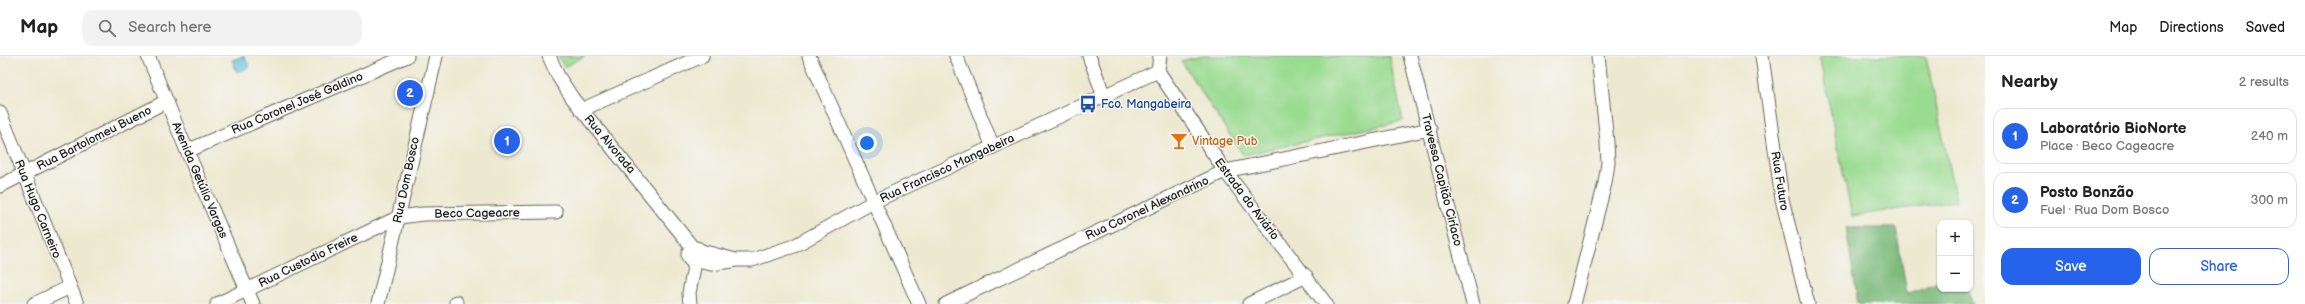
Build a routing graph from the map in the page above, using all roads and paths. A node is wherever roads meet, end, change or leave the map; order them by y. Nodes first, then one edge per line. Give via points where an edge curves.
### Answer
1 (148, 56) edge
2 (407, 56) edge
3 (436, 56) edge
4 (549, 56) edge
5 (702, 56) edge
6 (809, 56) edge
7 (956, 56) edge
8 (1089, 56) edge
9 (1160, 56) edge
10 (1410, 56) edge
11 (1598, 56) edge
12 (1762, 56) edge
13 (1158, 71) junction
14 (1104, 96) junction
15 (167, 101) junction
16 (581, 110) junction
17 (0, 113) edge
18 (1430, 129) junction
19 (993, 147) junction
20 (187, 151) junction
21 (1225, 171) junction
22 (24, 174) junction
23 (0, 186) edge
24 (875, 201) junction
25 (556, 212) dead end
26 (398, 217) junction
27 (694, 255) junction
28 (1306, 276) junction
29 (70, 287) junction
30 (246, 290) junction
31 (34, 304) edge
32 (77, 304) edge
33 (217, 304) edge
34 (253, 304) edge
35 (378, 304) edge
36 (690, 304) edge
37 (919, 304) edge
38 (946, 304) edge
39 (1249, 304) edge
40 (1326, 304) edge
41 (1473, 304) edge
42 (1574, 304) edge
43 (1808, 304) edge

1 - 15 street, Avenida Getúlio Vargas
2 - 20 street, Rua Coronel José Galdino
3 - 26 street, Rua Dom Bosco
4 - 16 street, Rua Alvorada via 558,76
5 - 16 street
6 - 24 street
7 - 19 street
8 - 14 street
9 - 13 street
10 - 18 street, Travessa Capitão Ciríaco
11 - 42 street via 1608,163
12 - 43 street, Rua Futuro via 1782,199
13 - 14 street, Rua Francisco Mangabeira
13 - 21 street, Estrada do Aviário
14 - 19 street, Rua Francisco Mangabeira
15 - 20 street, Avenida Getúlio Vargas
15 - 22 street, Rua Bartolomeu Bueno
16 - 27 street, Rua Alvorada via 621,156
17 - 22 street, Rua Hugo Carneiro
18 - 21 street, Rua Coronel Alexandrino
18 - 41 street, Travessa Capitão Ciríaco
19 - 24 street, Rua Francisco Mangabeira
20 - 30 street, Avenida Getúlio Vargas
21 - 28 street, Estrada do Aviário
21 - 38 street, Rua Coronel Alexandrino
22 - 23 street, Rua Bartolomeu Bueno
22 - 29 street, Rua Hugo Carneiro
24 - 27 street, Rua Francisco Mangabeira via 794,246 752,260
24 - 37 street
25 - 26 street, Beco Cageacre via 424,214
26 - 30 street, Rua Custodio Freire
26 - 35 street, Rua Dom Bosco
27 - 36 street via 690,279
28 - 39 street
28 - 40 street, Estrada do Aviário
29 - 31 street
29 - 32 street, Rua Hugo Carneiro
30 - 33 street, Rua Custodio Freire
30 - 34 street, Avenida Getúlio Vargas

